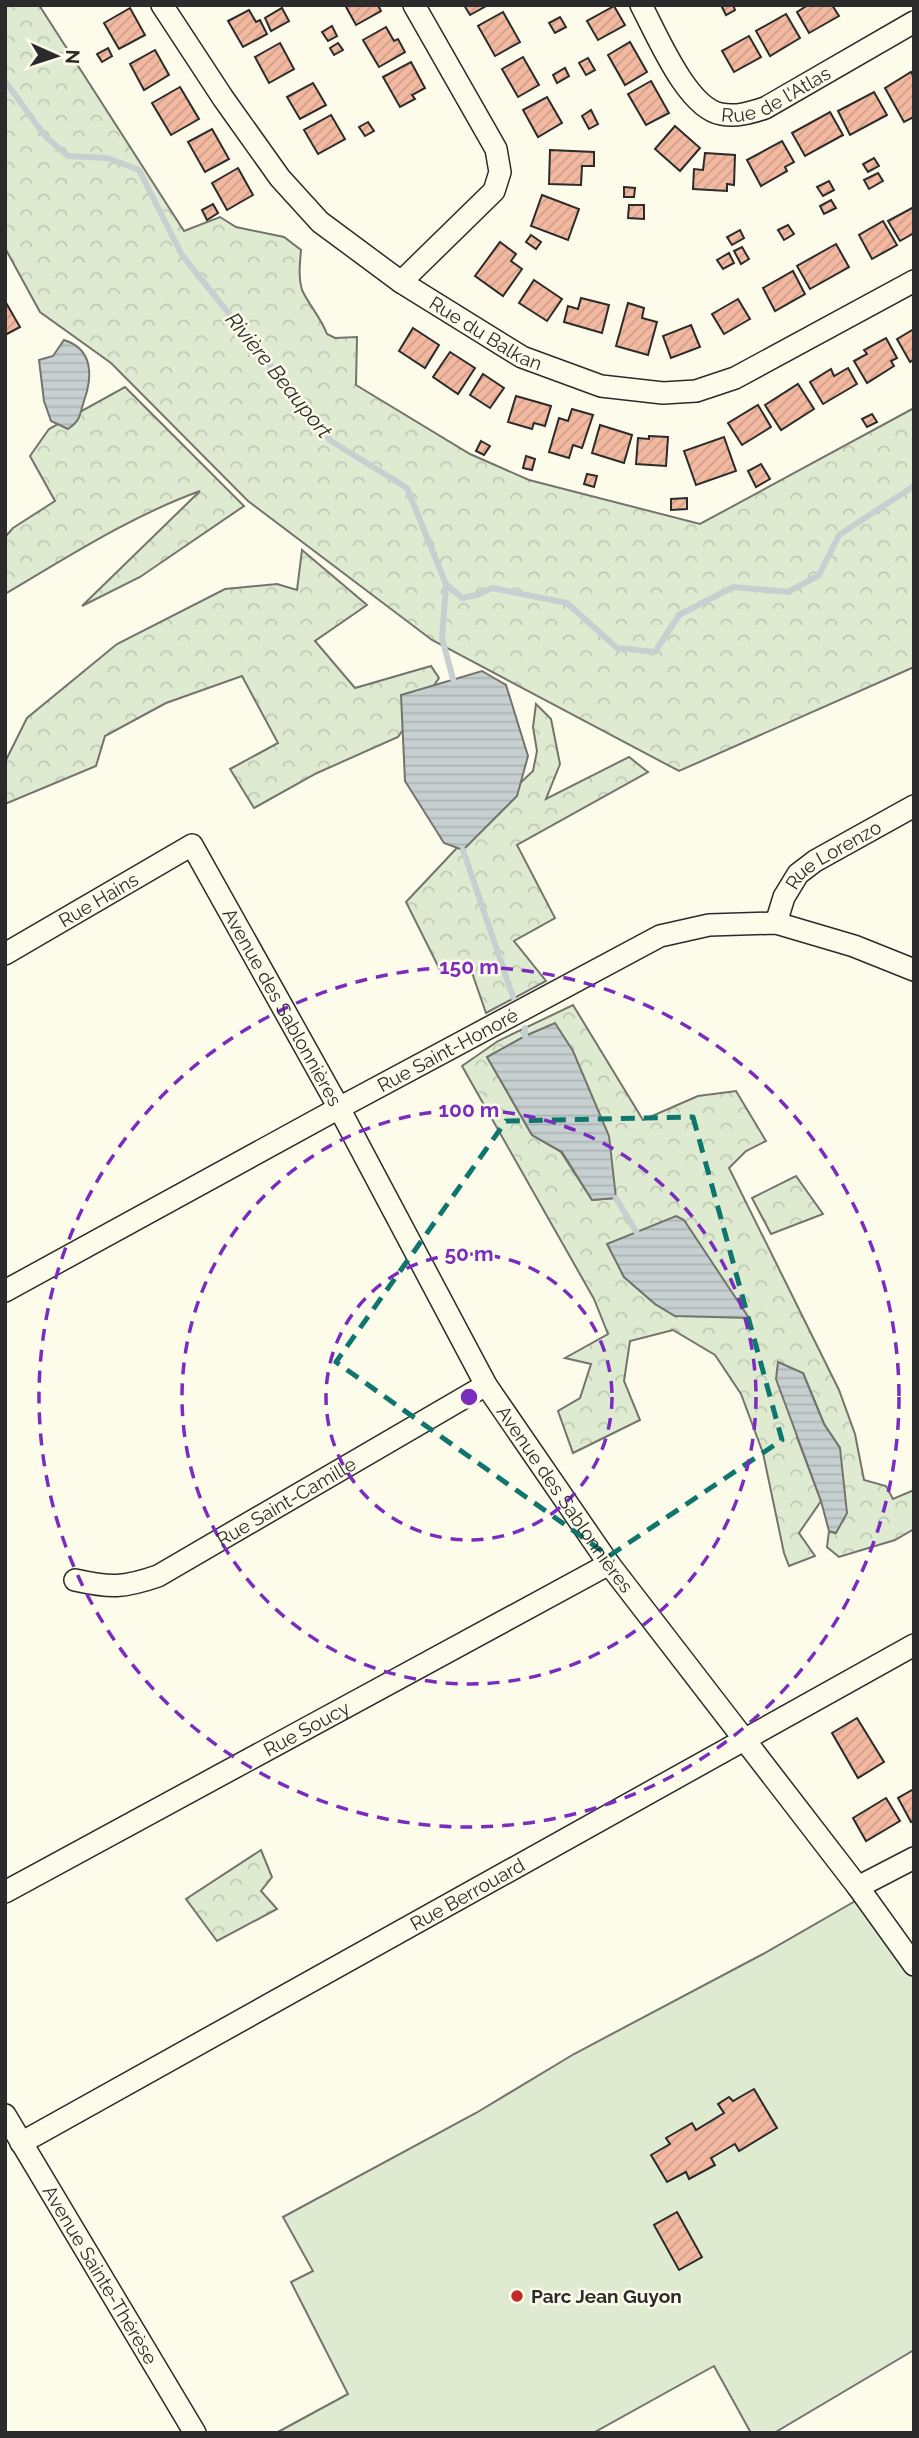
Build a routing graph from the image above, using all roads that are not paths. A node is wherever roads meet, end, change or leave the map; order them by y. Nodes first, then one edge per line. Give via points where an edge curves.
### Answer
1 (162, 5) edge
2 (414, 5) edge
3 (641, 5) edge
4 (914, 22) edge
5 (914, 281) edge
6 (401, 282) junction
7 (914, 806) edge
8 (192, 845) joint
9 (776, 923) junction
10 (5, 954) edge
11 (914, 970) edge
12 (339, 1108) junction
13 (5, 1291) edge
14 (486, 1385) junction
15 (609, 1564) junction
16 (75, 1580) dead end
17 (914, 1645) edge
18 (744, 1739) junction
19 (914, 1858) edge
20 (858, 1887) junction
21 (5, 1892) edge
22 (914, 1965) edge
23 (5, 2115) edge
24 (21, 2143) junction
25 (195, 2433) edge

1 - 6 street, Rue du Balkan via 280,178 320,222
2 - 6 street via 496,149 500,172 494,191
3 - 4 street, Rue de l'Atlas via 682,82 701,105 720,114 741,116 765,108
5 - 6 street, Rue du Balkan via 735,378 696,391 663,394 601,386 522,357
7 - 9 street, Rue Lorenzo via 798,874
8 - 10 street, Rue Hains
8 - 12 street, Avenue des Sablonnières
9 - 11 street, Rue Saint-Honoré
9 - 12 street, Rue Saint-Honoré via 709,925 660,936
12 - 13 street, Rue Saint-Honoré
12 - 14 street, Avenue des Sablonnières
14 - 15 street, Avenue des Sablonnières
14 - 16 street, Rue Saint-Camille via 158,1576 107,1588
15 - 18 street, Avenue des Sablonnières
15 - 21 street, Rue Soucy
17 - 18 street, Rue Berrouard
18 - 20 street, Avenue des Sablonnières
18 - 24 street, Rue Berrouard
19 - 20 street
20 - 22 street, Avenue des Sablonnières
23 - 24 street, Avenue Sainte-Thérèse
24 - 25 street, Avenue Sainte-Thérèse

